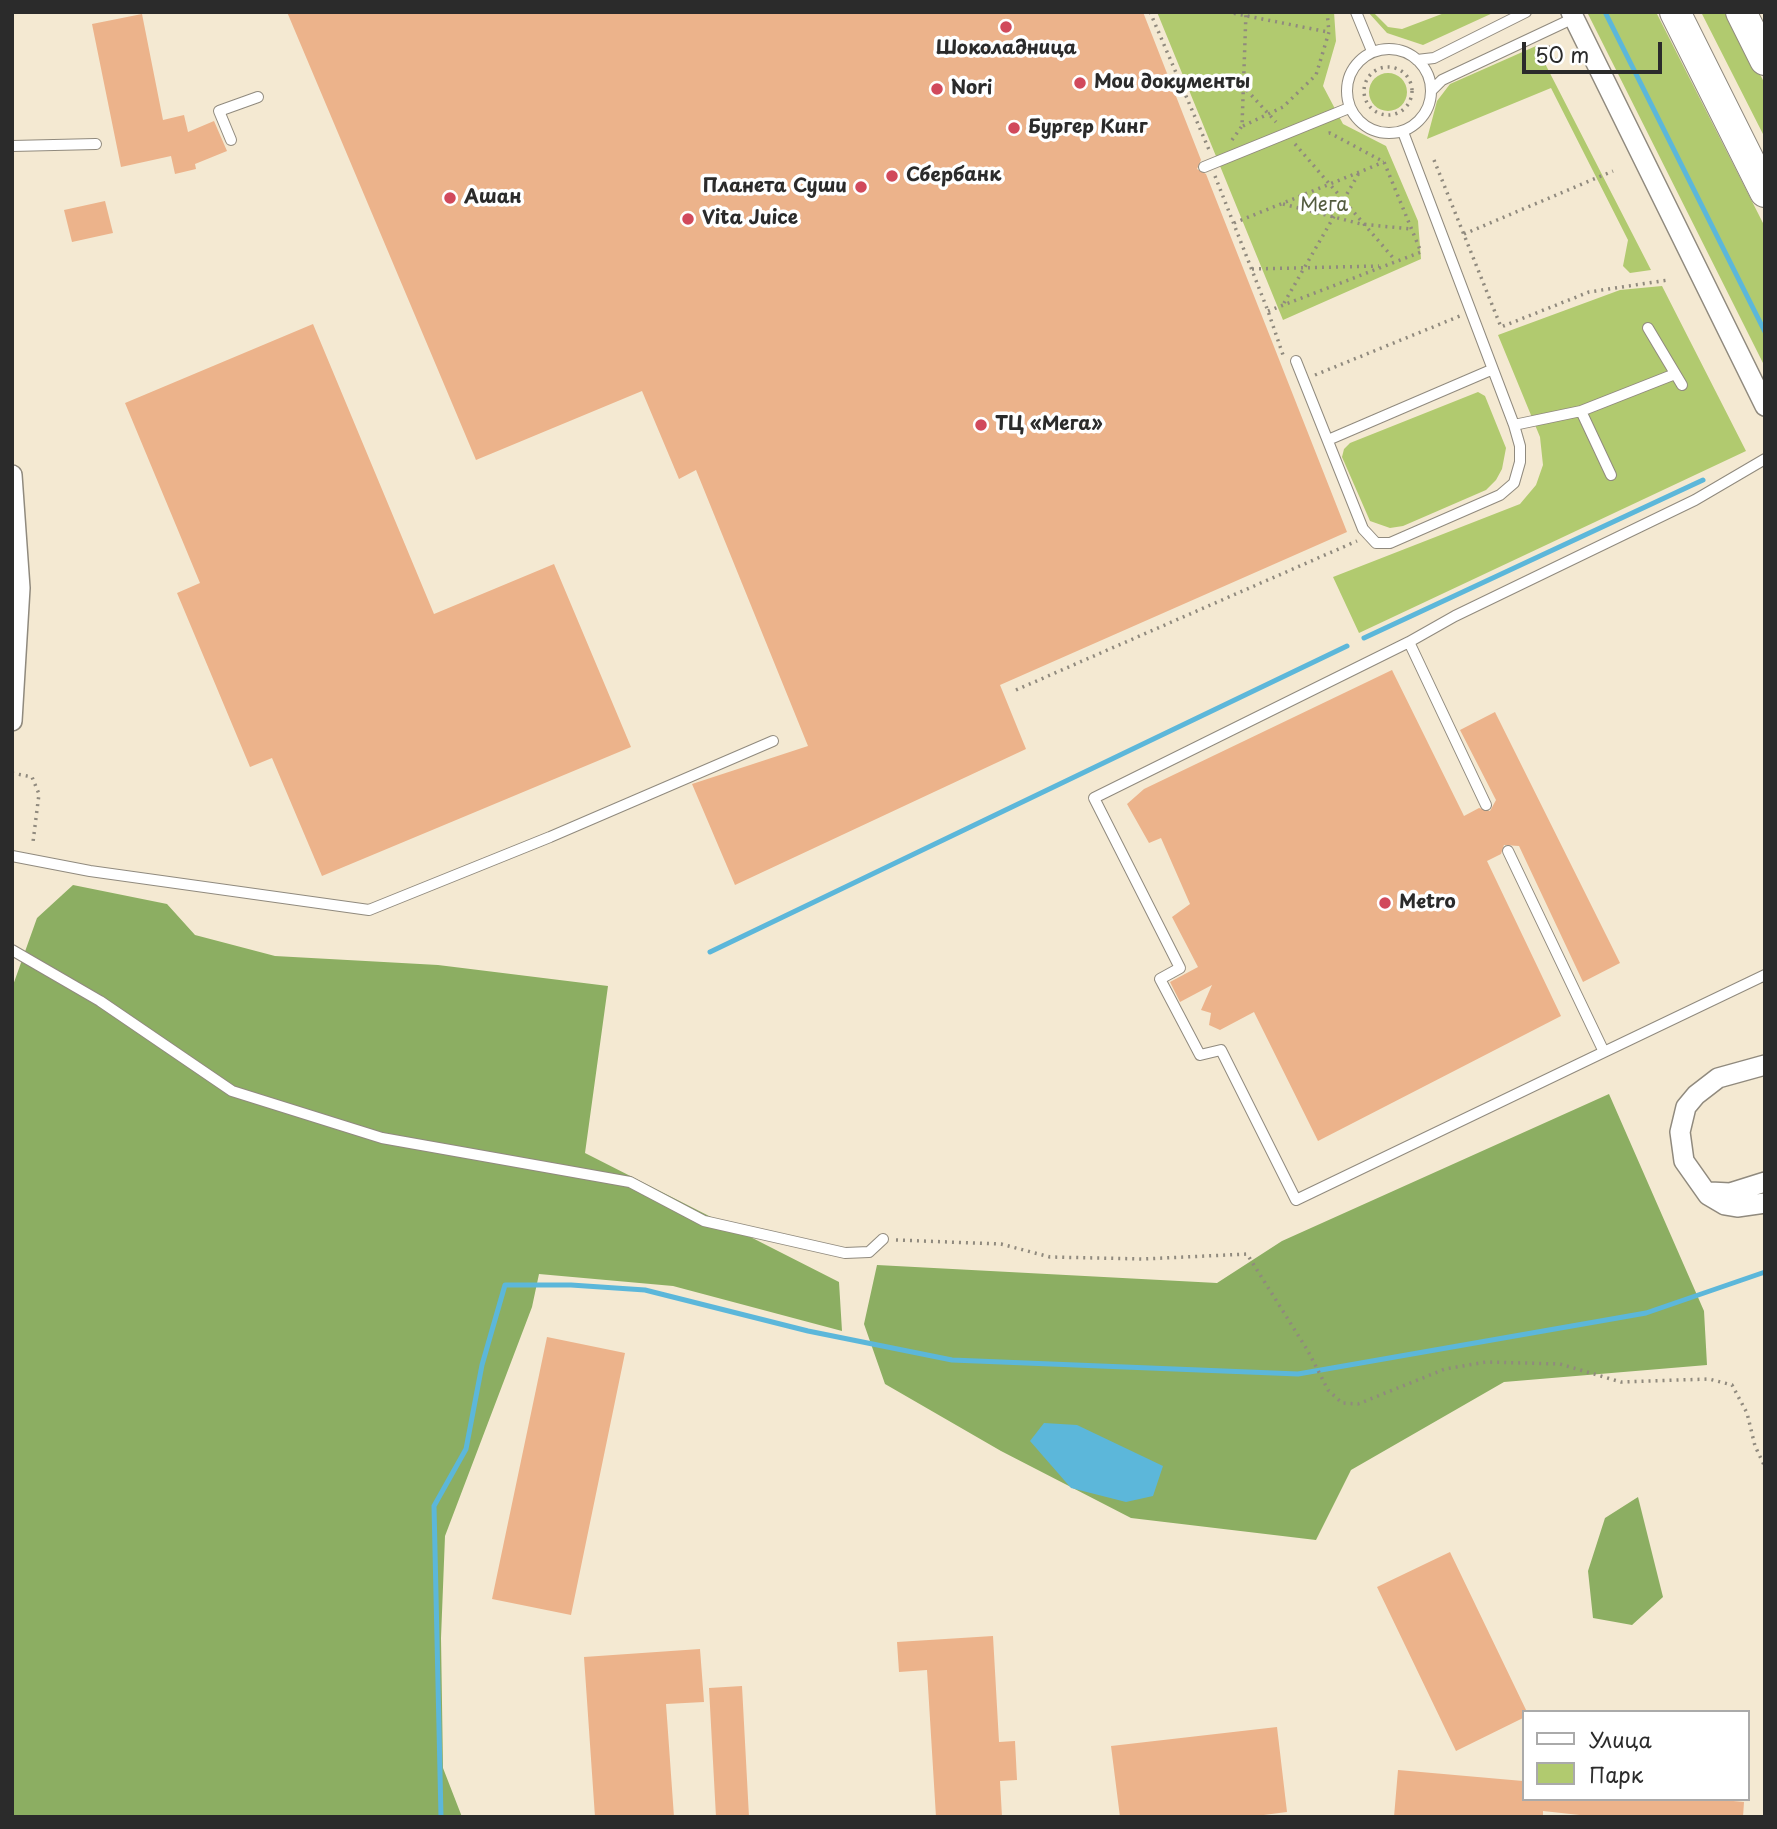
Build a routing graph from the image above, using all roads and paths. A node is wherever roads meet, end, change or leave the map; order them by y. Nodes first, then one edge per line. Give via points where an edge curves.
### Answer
1 (1150, 12) edge
2 (1227, 12) edge
3 (1327, 12) edge
4 (1356, 12) edge
5 (1526, 12) edge
6 (1675, 12) edge
7 (1741, 12) edge
8 (1246, 15) edge
9 (1572, 15) edge
10 (1329, 32) junction
11 (1547, 44) dead end
12 (1371, 51) junction
13 (1417, 60) junction
14 (1555, 60) dead end
15 (1765, 60) edge
16 (1410, 82) joint
17 (1242, 85) junction
18 (1430, 90) junction
19 (258, 97) dead end
20 (1349, 108) junction
21 (1268, 114) junction
22 (1242, 126) junction
23 (1286, 132) junction
24 (1403, 132) junction
25 (1318, 134) dead end
26 (1306, 139) dead end
27 (231, 141) dead end
28 (96, 144) dead end
29 (1295, 144) junction
30 (12, 146) edge
31 (1283, 148) dead end
32 (1434, 160) dead end
33 (1384, 162) junction
34 (1214, 163) junction
35 (1204, 167) dead end
36 (1613, 171) dead end
37 (1226, 172) dead end
38 (1360, 172) junction
39 (1214, 177) junction
40 (1330, 183) junction
41 (1765, 192) edge
42 (1343, 200) junction
43 (1280, 203) junction
44 (1334, 217) junction
45 (1234, 223) junction
46 (1361, 224) junction
47 (1411, 229) junction
48 (1464, 234) junction
49 (1396, 261) junction
50 (1382, 265) junction
51 (1305, 267) junction
52 (1252, 269) junction
53 (1668, 280) dead end
54 (1492, 304) junction
55 (1283, 305) junction
56 (1269, 311) junction
57 (1472, 311) junction
58 (1648, 328) dead end
59 (1283, 356) dead end
60 (1296, 361) dead end
61 (1491, 370) junction
62 (1675, 373) junction
63 (1303, 379) junction
64 (1682, 385) dead end
65 (1765, 405) edge
66 (1581, 411) junction
67 (1514, 425) junction
68 (1328, 440) junction
69 (1765, 460) edge
70 (12, 475) edge
71 (1611, 475) dead end
72 (1357, 543) dead end
73 (15, 636) edge
74 (1409, 642) junction
75 (1016, 691) dead end
76 (12, 721) edge
77 (773, 741) dead end
78 (12, 773) edge
79 (1486, 805) dead end
80 (33, 842) dead end
81 (1508, 851) dead end
82 (12, 856) edge
83 (12, 950) edge
84 (1765, 975) edge
85 (1604, 1052) junction
86 (1765, 1065) edge
87 (1765, 1182) edge
88 (1697, 1184) junction
89 (1765, 1203) edge
90 (883, 1239) joint
91 (1765, 1467) edge

1 - 34 path
2 - 8 path
3 - 10 path
4 - 12 lane
5 - 13 lane via 1434,58
6 - 41 main road
7 - 15 main road
8 - 10 path
8 - 17 path
9 - 18 lane
9 - 65 street
10 - 21 path via 1316,75 1302,91
11 - 14 path
12 - 13 lane via 1391,49
12 - 20 lane via 1362,57 1348,84
13 - 18 lane via 1427,74
16 - 16 path via 1409,103 1392,116 1381,115 1365,101 1366,80 1374,71 1395,68
17 - 21 path
17 - 22 path
18 - 24 lane via 1429,106 1421,121
19 - 27 lane via 219,111
20 - 23 lane
20 - 24 lane via 1365,126
21 - 22 path
21 - 23 path
22 - 34 path
23 - 29 path
23 - 34 lane
24 - 57 lane
25 - 33 path via 1330,133
26 - 29 path
28 - 30 lane
29 - 31 path
29 - 40 path
32 - 48 path
33 - 38 path
33 - 47 path
34 - 35 lane
34 - 39 path
36 - 48 path
37 - 39 path
38 - 40 path
38 - 42 path
39 - 45 path
40 - 42 path
40 - 43 path
42 - 44 path
42 - 46 path
43 - 44 path
43 - 45 path
44 - 46 path
44 - 51 path
45 - 52 path
46 - 47 path
46 - 49 path
47 - 49 path via 1421,253
48 - 54 path
49 - 50 path
50 - 51 path
50 - 55 path
51 - 52 path
51 - 55 path
52 - 56 path
53 - 54 path via 1589,292 1501,327
54 - 57 path
55 - 56 path
56 - 59 path
57 - 61 lane
57 - 63 path
58 - 62 lane
60 - 63 lane
61 - 67 lane
61 - 68 lane
62 - 64 lane
62 - 66 lane
63 - 68 lane
66 - 67 lane
66 - 71 lane
67 - 68 lane via 1520,463 1514,483 1500,495 1386,544 1376,543 1365,533
69 - 74 lane via 1695,500
70 - 73 street via 19,534
72 - 75 path
73 - 76 street
74 - 79 lane
74 - 85 lane via 1094,798 1180,968 1160,979 1200,1055 1221,1050 1296,1200
77 - 82 lane via 369,910
78 - 80 path via 32,777 39,794
81 - 85 lane
83 - 90 lane via 100,1001 232,1091 382,1138 630,1182 717,1224 845,1253 869,1252
84 - 85 lane
86 - 88 street via 1718,1078 1686,1107 1681,1152
87 - 88 street via 1713,1194
88 - 89 street via 1725,1205
90 - 91 path via 1001,1244 1050,1257 1247,1254 1328,1390 1342,1403 1358,1404 1445,1368 1486,1362 1560,1364 1621,1382 1709,1379 1732,1385

